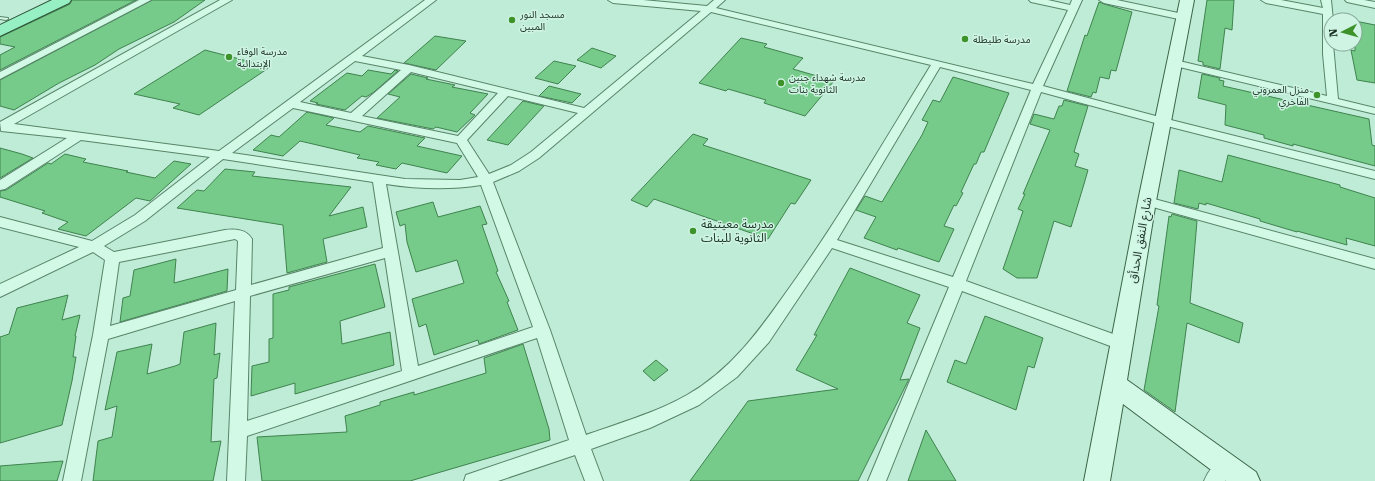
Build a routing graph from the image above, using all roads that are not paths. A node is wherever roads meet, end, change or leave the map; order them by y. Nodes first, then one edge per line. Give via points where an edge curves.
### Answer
1 (46, 0) edge
2 (64, 0) edge
3 (146, 0) edge
4 (227, 0) edge
5 (431, 0) edge
6 (614, 0) edge
7 (720, 0) edge
8 (1034, 0) edge
9 (1104, 0) edge
10 (1266, 0) edge
11 (1326, 0) edge
12 (1350, 0) edge
13 (1075, 4) edge
14 (1375, 5) edge
15 (1185, 8) edge
16 (709, 9) junction
17 (1328, 12) joint
18 (2, 22) edge
19 (1328, 52) edge
20 (355, 58) junction
21 (938, 63) junction
22 (1174, 63) junction
23 (409, 68) junction
24 (0, 76) edge
25 (1038, 88) junction
26 (506, 92) junction
27 (1333, 101) junction
28 (292, 104) junction
29 (1375, 111) edge
30 (587, 112) junction
31 (355, 116) junction
32 (1163, 122) junction
33 (1, 126) edge
34 (79, 136) junction
35 (461, 140) junction
36 (221, 155) junction
37 (1375, 176) edge
38 (379, 178) junction
39 (486, 180) junction
40 (0, 186) edge
41 (1147, 201) junction
42 (0, 222) edge
43 (829, 242) junction
44 (94, 246) junction
45 (391, 251) junction
46 (112, 258) junction
47 (1375, 264) edge
48 (958, 284) junction
49 (0, 291) edge
50 (243, 293) junction
51 (542, 330) junction
52 (101, 335) junction
53 (1121, 344) junction
54 (411, 375) junction
55 (1115, 385) junction
56 (239, 431) junction
57 (580, 446) junction
58 (1219, 473) edge
59 (72, 481) edge
60 (236, 481) edge
61 (473, 481) edge
62 (594, 481) edge
63 (877, 481) edge
64 (1097, 481) edge
65 (1247, 481) edge

1 - 18 main road
2 - 18 main road
3 - 24 street
4 - 33 street
5 - 20 street
6 - 16 street
7 - 16 street
8 - 13 street
9 - 15 street
10 - 17 street
11 - 17 street
12 - 14 street
13 - 25 street
15 - 22 main road, شارع النفق الحدأق
16 - 21 street
16 - 30 street
19 - 27 street
20 - 23 street
20 - 28 street
21 - 25 street
21 - 43 street
22 - 27 street
22 - 32 main road, شارع النفق الحدأق
23 - 26 street
23 - 31 street
25 - 32 street
25 - 48 street
26 - 30 street
26 - 35 street
27 - 29 street
28 - 31 street
28 - 36 street
30 - 39 street via 535,155 515,168
31 - 35 street
32 - 37 street
32 - 41 main road, شارع النفق الحدأق
33 - 34 street
34 - 36 street
34 - 40 street
35 - 39 street
36 - 38 street
36 - 44 street via 140,218
38 - 39 street via 405,183 433,184 460,184
38 - 45 street
39 - 51 street
41 - 47 street
41 - 53 main road, شارع النفق الحدأق
42 - 44 street
43 - 48 street
43 - 57 street via 763,338 731,372 693,400 644,423
44 - 46 street
44 - 49 street
45 - 50 street
45 - 54 street
46 - 50 street via 237,234 244,239
46 - 52 street
48 - 53 street
48 - 63 street
50 - 52 street
50 - 56 street
51 - 54 street
51 - 57 street
52 - 59 street
53 - 55 main road, شارع النفق الحدأق
54 - 56 street
55 - 58 main road
55 - 64 main road, شارع النفق الحدأق
56 - 60 street
57 - 61 street
57 - 62 street
58 - 65 main road

